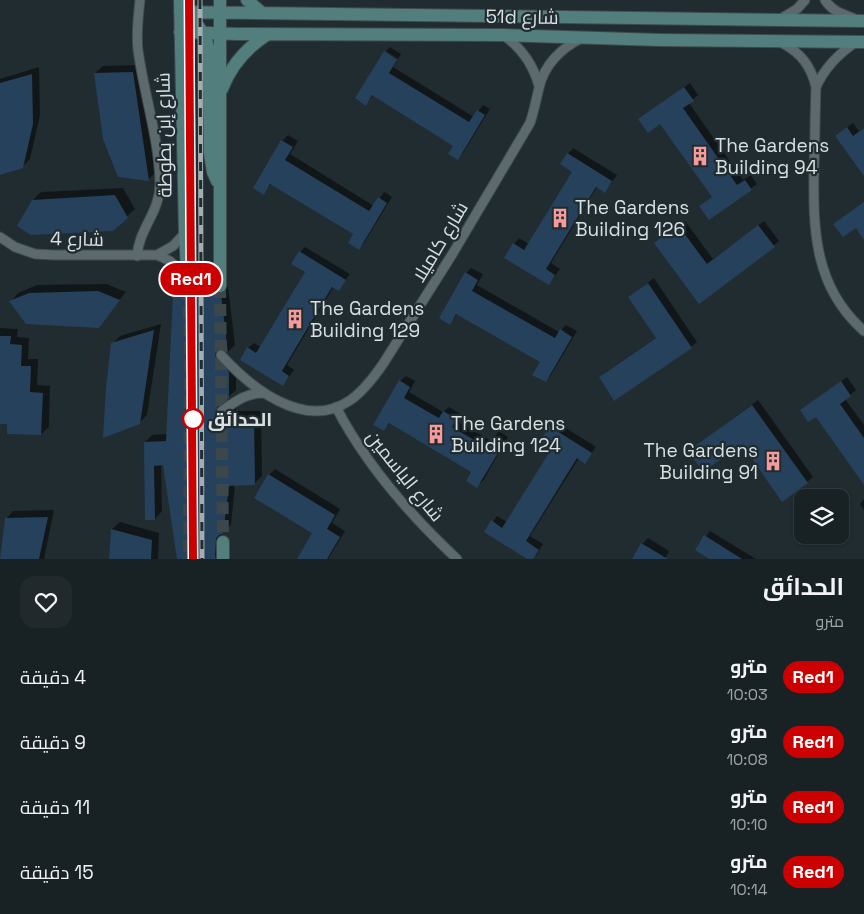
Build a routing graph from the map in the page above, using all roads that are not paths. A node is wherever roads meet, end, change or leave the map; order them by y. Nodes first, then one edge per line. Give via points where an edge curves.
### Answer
1 (140, 0) edge
2 (247, 0) edge
3 (804, 0) edge
4 (826, 0) edge
5 (180, 6) edge
6 (195, 6) edge
7 (220, 6) edge
8 (261, 12) junction
9 (778, 19) junction
10 (862, 21) edge
11 (180, 32) junction
12 (204, 33) junction
13 (220, 33) junction
14 (268, 34) junction
15 (503, 36) junction
16 (582, 38) junction
17 (779, 41) junction
18 (860, 42) edge
19 (539, 87) junction
20 (816, 87) junction
21 (220, 94) junction
22 (220, 188) junction
23 (185, 233) junction
24 (0, 237) edge
25 (157, 255) junction
26 (137, 256) junction
27 (187, 273) joint
28 (220, 286) tunnel mouth
29 (864, 331) edge
30 (221, 355) dead end
31 (264, 393) junction
32 (336, 407) junction
33 (222, 411) dead end
34 (222, 542) tunnel mouth
35 (223, 559) edge
36 (457, 559) edge

1 - 26 street via 138,49 160,183 157,203 139,241
2 - 8 street
3 - 9 street via 789,15
4 - 10 street via 839,12
5 - 6 street, 51d شارع
5 - 11 street, شارع إبن بطوطة
5 - 12 street
6 - 7 street, 51d شارع
6 - 13 street via 203,26
7 - 8 street, 51d شارع
7 - 13 street
8 - 9 street, 51d شارع
9 - 10 street, 51d شارع
11 - 12 street, 51d شارع
11 - 23 street, شارع إبن بطوطة
12 - 13 street, 51d شارع
12 - 22 street via 208,47 211,162
13 - 14 street, 51d شارع
13 - 21 street
14 - 15 street, 51d شارع
14 - 21 street via 238,59
15 - 16 street, 51d شارع
15 - 19 street via 524,54
16 - 17 street, 51d شارع
16 - 19 street, شارع كاميلا via 556,56
17 - 18 street, 51d شارع
17 - 20 street via 804,59
18 - 20 street via 831,62
19 - 32 street, شارع كاميلا via 534,112 523,135 399,341 372,378 349,401
20 - 29 street via 814,227 832,294
21 - 22 street
22 - 28 street
23 - 25 street via 173,246
23 - 27 street, شارع إبن بطوطة
24 - 26 street, شارع 4 via 35,254
25 - 26 street, شارع 4
25 - 27 street
30 - 31 street, شارع كاميلا via 242,377
31 - 32 street, شارع كاميلا via 304,409
31 - 33 street via 243,396
32 - 36 street, شارع الياسمين via 348,430 384,479
34 - 35 street

